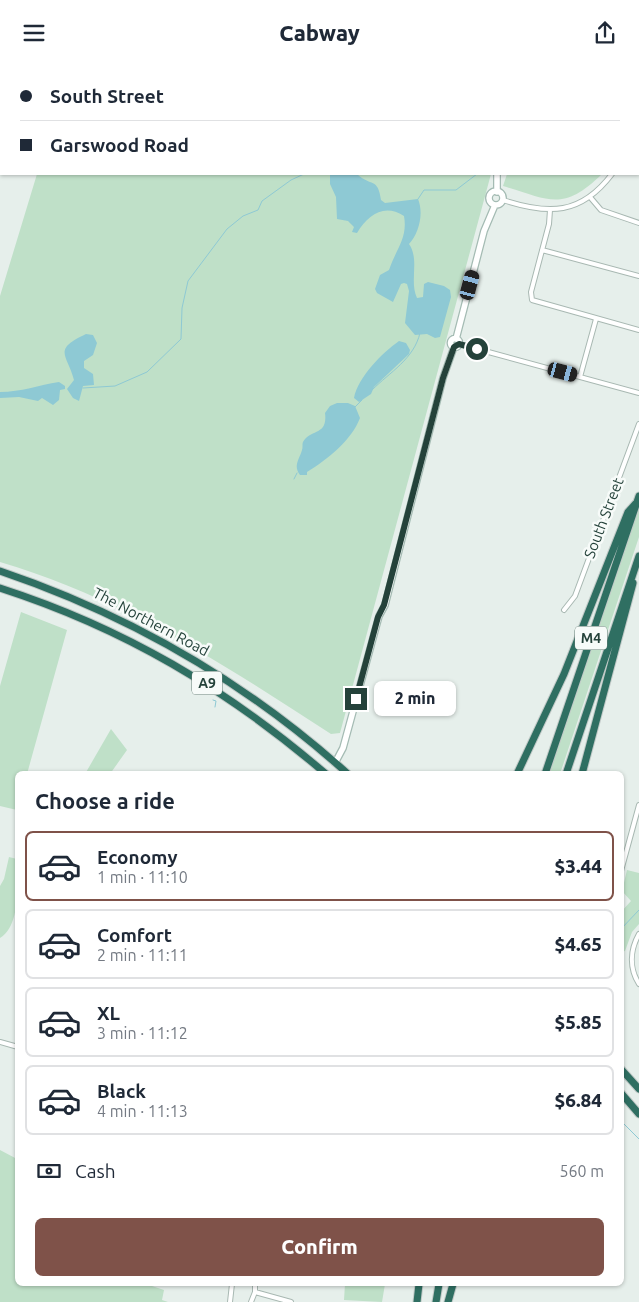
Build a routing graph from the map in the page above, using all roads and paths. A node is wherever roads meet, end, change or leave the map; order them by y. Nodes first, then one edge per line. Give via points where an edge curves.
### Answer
1 (497, 175) edge
2 (611, 175) edge
3 (497, 192) junction
4 (590, 197) junction
5 (503, 200) junction
6 (495, 205) junction
7 (550, 210) junction
8 (639, 223) edge
9 (542, 250) junction
10 (639, 277) edge
11 (596, 319) junction
12 (639, 330) edge
13 (456, 343) junction
14 (580, 377) junction
15 (639, 393) edge
16 (639, 424) edge
17 (638, 499) edge
18 (639, 556) edge
19 (0, 571) edge
20 (633, 575) junction
21 (0, 588) edge
22 (564, 610) dead end
23 (335, 763) junction
24 (322, 771) edge
25 (344, 771) edge
26 (518, 771) edge
27 (547, 771) edge
28 (567, 771) edge
29 (583, 771) edge
30 (639, 805) edge
31 (624, 860) edge
32 (639, 934) edge
33 (639, 984) edge
34 (0, 1042) edge
35 (15, 1046) edge
36 (624, 1072) edge
37 (639, 1089) edge
38 (624, 1096) edge
39 (639, 1114) edge
40 (232, 1286) edge
41 (255, 1286) edge
42 (418, 1286) edge
43 (439, 1286) edge
44 (451, 1286) edge
45 (255, 1292) junction
46 (230, 1302) edge
47 (251, 1302) edge
48 (291, 1302) edge
49 (417, 1302) edge
50 (436, 1302) edge
51 (447, 1302) edge

1 - 3 street
2 - 4 street
3 - 5 street
3 - 6 street via 490,196
4 - 7 street via 571,207
4 - 8 street via 603,211
5 - 6 street
5 - 7 street
6 - 13 street via 484,231
7 - 9 street
9 - 10 street
9 - 11 street via 530,299
11 - 12 street
11 - 14 street
13 - 14 street
13 - 23 street via 443,378 384,605 343,747
14 - 15 street
16 - 22 street, South Street via 574,596
17 - 26 highway, M4 via 628,512 564,674
17 - 27 highway, M4
18 - 20 highway, M4
19 - 23 highway, The Northern Road / A9 via 75,598 173,647 252,696
20 - 28 highway, M4
20 - 29 highway via 634,587
21 - 24 highway, The Northern Road / A9 via 74,614 166,659 245,709
23 - 25 highway, The Northern Road / A9
30 - 31 street
32 - 33 street via 632,957
34 - 35 street
36 - 37 highway
38 - 39 highway
40 - 46 street
41 - 45 street
42 - 49 highway
43 - 50 highway
44 - 51 highway
45 - 47 street
45 - 48 street

